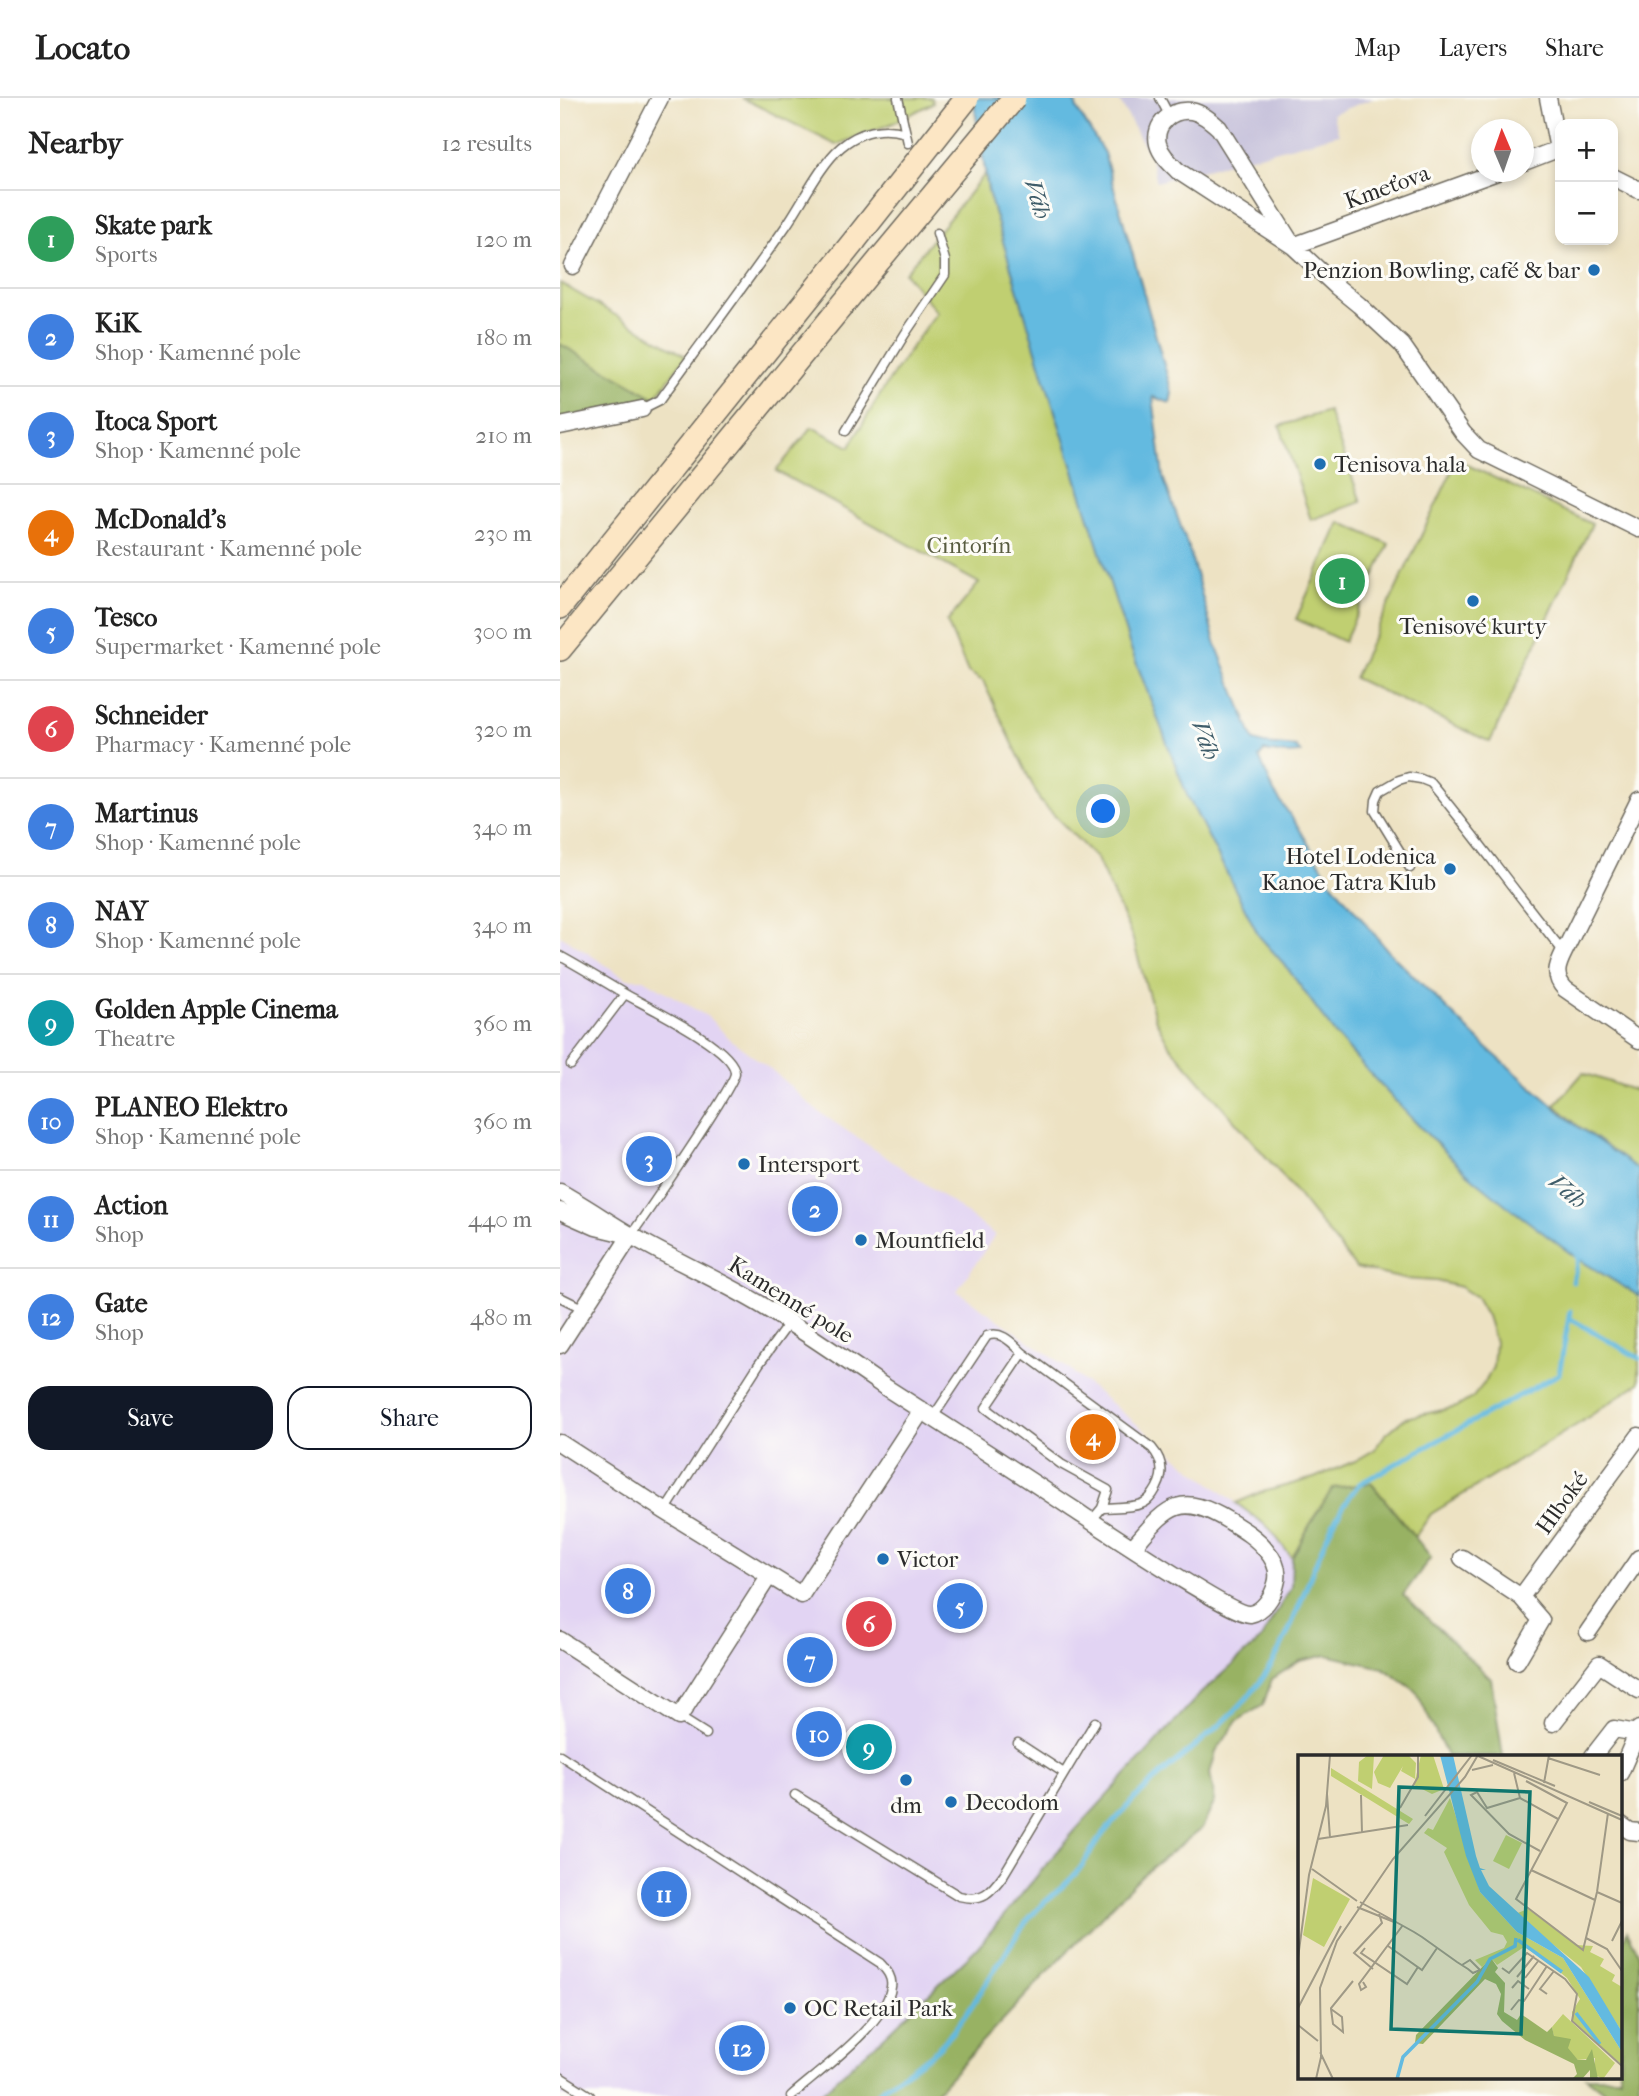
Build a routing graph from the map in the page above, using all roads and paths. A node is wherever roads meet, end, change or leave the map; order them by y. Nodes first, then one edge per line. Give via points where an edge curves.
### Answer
1 (660, 98) edge
2 (898, 98) edge
3 (967, 98) edge
4 (1014, 98) edge
5 (1160, 98) edge
6 (1548, 98) edge
7 (1169, 115) junction
8 (1555, 131) edge
9 (906, 133) junction
10 (908, 143) dead end
11 (1555, 151) edge
12 (1534, 159) edge
13 (1618, 180) edge
14 (1471, 181) edge
15 (1639, 190) edge
16 (937, 233) dead end
17 (1293, 246) junction
18 (573, 266) dead end
19 (642, 410) joint
20 (560, 426) edge
21 (846, 431) dead end
22 (1639, 529) edge
23 (560, 607) edge
24 (560, 649) edge
25 (1639, 800) edge
26 (1410, 868) dead end
27 (1564, 952) junction
28 (560, 956) edge
29 (625, 994) junction
30 (1639, 1040) edge
31 (571, 1065) dead end
32 (560, 1192) edge
33 (560, 1211) edge
34 (631, 1235) junction
35 (560, 1297) edge
36 (584, 1309) junction
37 (789, 1323) junction
38 (560, 1345) edge
39 (1023, 1353) junction
40 (928, 1414) junction
41 (1639, 1436) edge
42 (560, 1443) edge
43 (665, 1511) junction
44 (1096, 1514) junction
45 (1133, 1548) junction
46 (1462, 1558) dead end
47 (1639, 1558) edge
48 (769, 1576) junction
49 (1521, 1597) junction
50 (1588, 1632) dead end
51 (560, 1640) edge
52 (1517, 1661) dead end
53 (1639, 1690) edge
54 (679, 1717) junction
55 (1095, 1723) dead end
56 (1553, 1723) dead end
57 (1638, 1731) edge
58 (706, 1734) dead end
59 (1018, 1743) dead end
60 (560, 1755) edge
61 (1593, 1755) edge
62 (1622, 1768) edge
63 (1064, 1773) junction
64 (795, 1794) dead end
65 (1622, 1825) edge
66 (1639, 1832) edge
67 (560, 2077) edge
68 (590, 2096) edge
69 (791, 2096) edge

1 - 18 street
2 - 9 lane
3 - 23 main road, bridge
4 - 24 main road, bridge
5 - 7 lane
6 - 8 street
7 - 17 street via 1193,111 1219,128
7 - 17 street via 1158,129 1157,142 1169,163
9 - 10 lane
9 - 19 lane via 878,128 836,152 660,400
11 - 12 street
13 - 15 street
14 - 17 street, Kmeťova
16 - 21 lane via 945,275
17 - 22 street via 1402,345 1479,450
19 - 20 street
25 - 27 street
26 - 27 lane via 1375,811 1380,791 1409,777 1431,783
27 - 30 street via 1557,966 1559,982
28 - 29 lane
29 - 31 lane
29 - 34 lane via 694,1032 730,1060 735,1071 719,1103
32 - 34 street, Kamenné pole
33 - 34 street, Kamenné pole via 596,1227
34 - 36 street
34 - 37 street, Kamenné pole
35 - 36 lane
36 - 38 street
37 - 40 street, Kamenné pole
37 - 43 lane
39 - 40 lane via 999,1334 987,1336
39 - 44 lane via 986,1408 1061,1464 1108,1490
39 - 44 lane via 1152,1448 1160,1461 1162,1475 1147,1501
40 - 44 street, Kamenné pole
40 - 48 street via 802,1595
41 - 49 street, Hlboké
42 - 43 street
43 - 48 street
44 - 45 street, Kamenné pole
45 - 45 street, Kamenné pole via 1242,1614 1257,1612 1278,1579 1274,1562 1261,1544 1224,1517 1195,1504 1179,1506 1157,1519
46 - 49 street
47 - 50 street
48 - 54 street
49 - 52 street via 1541,1620
51 - 54 street
53 - 56 street via 1599,1664
54 - 58 lane
55 - 63 lane
57 - 61 street via 1614,1729
57 - 62 street
59 - 63 lane
60 - 69 lane via 887,1970 891,1989 877,2017
63 - 64 lane via 992,1891 972,1899 959,1896
65 - 66 street
67 - 68 lane

